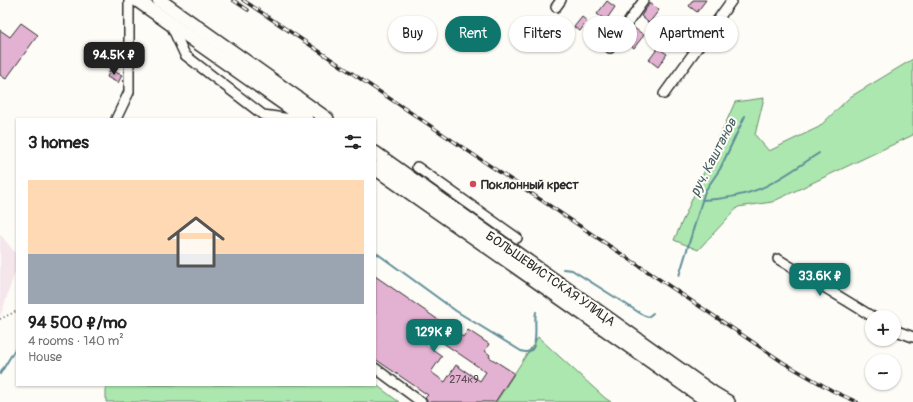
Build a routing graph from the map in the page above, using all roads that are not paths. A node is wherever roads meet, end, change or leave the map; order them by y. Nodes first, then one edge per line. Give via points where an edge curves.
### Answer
1 (129, 0) edge
2 (136, 0) edge
3 (159, 0) edge
4 (644, 0) edge
5 (732, 0) edge
6 (633, 16) edge
7 (170, 24) junction
8 (664, 94) dead end
9 (116, 118) edge
10 (284, 118) edge
11 (305, 118) edge
12 (325, 118) edge
13 (376, 154) edge
14 (417, 168) dead end
15 (376, 169) edge
16 (516, 238) dead end
17 (778, 259) dead end
18 (865, 312) edge
19 (901, 333) edge
20 (913, 337) edge
21 (376, 369) edge
22 (421, 402) edge
23 (709, 402) edge
24 (728, 402) edge

1 - 9 street via 129,92
2 - 7 highway
3 - 12 highway
4 - 6 street
5 - 8 street
7 - 10 street via 185,55 264,115
7 - 11 highway
13 - 24 highway, БОЛЬШЕВИСТСКАЯ УЛИЦА
14 - 16 street
15 - 23 highway, БОЛЬШЕВИСТСКАЯ УЛИЦА
17 - 18 street
19 - 20 street
21 - 22 street

